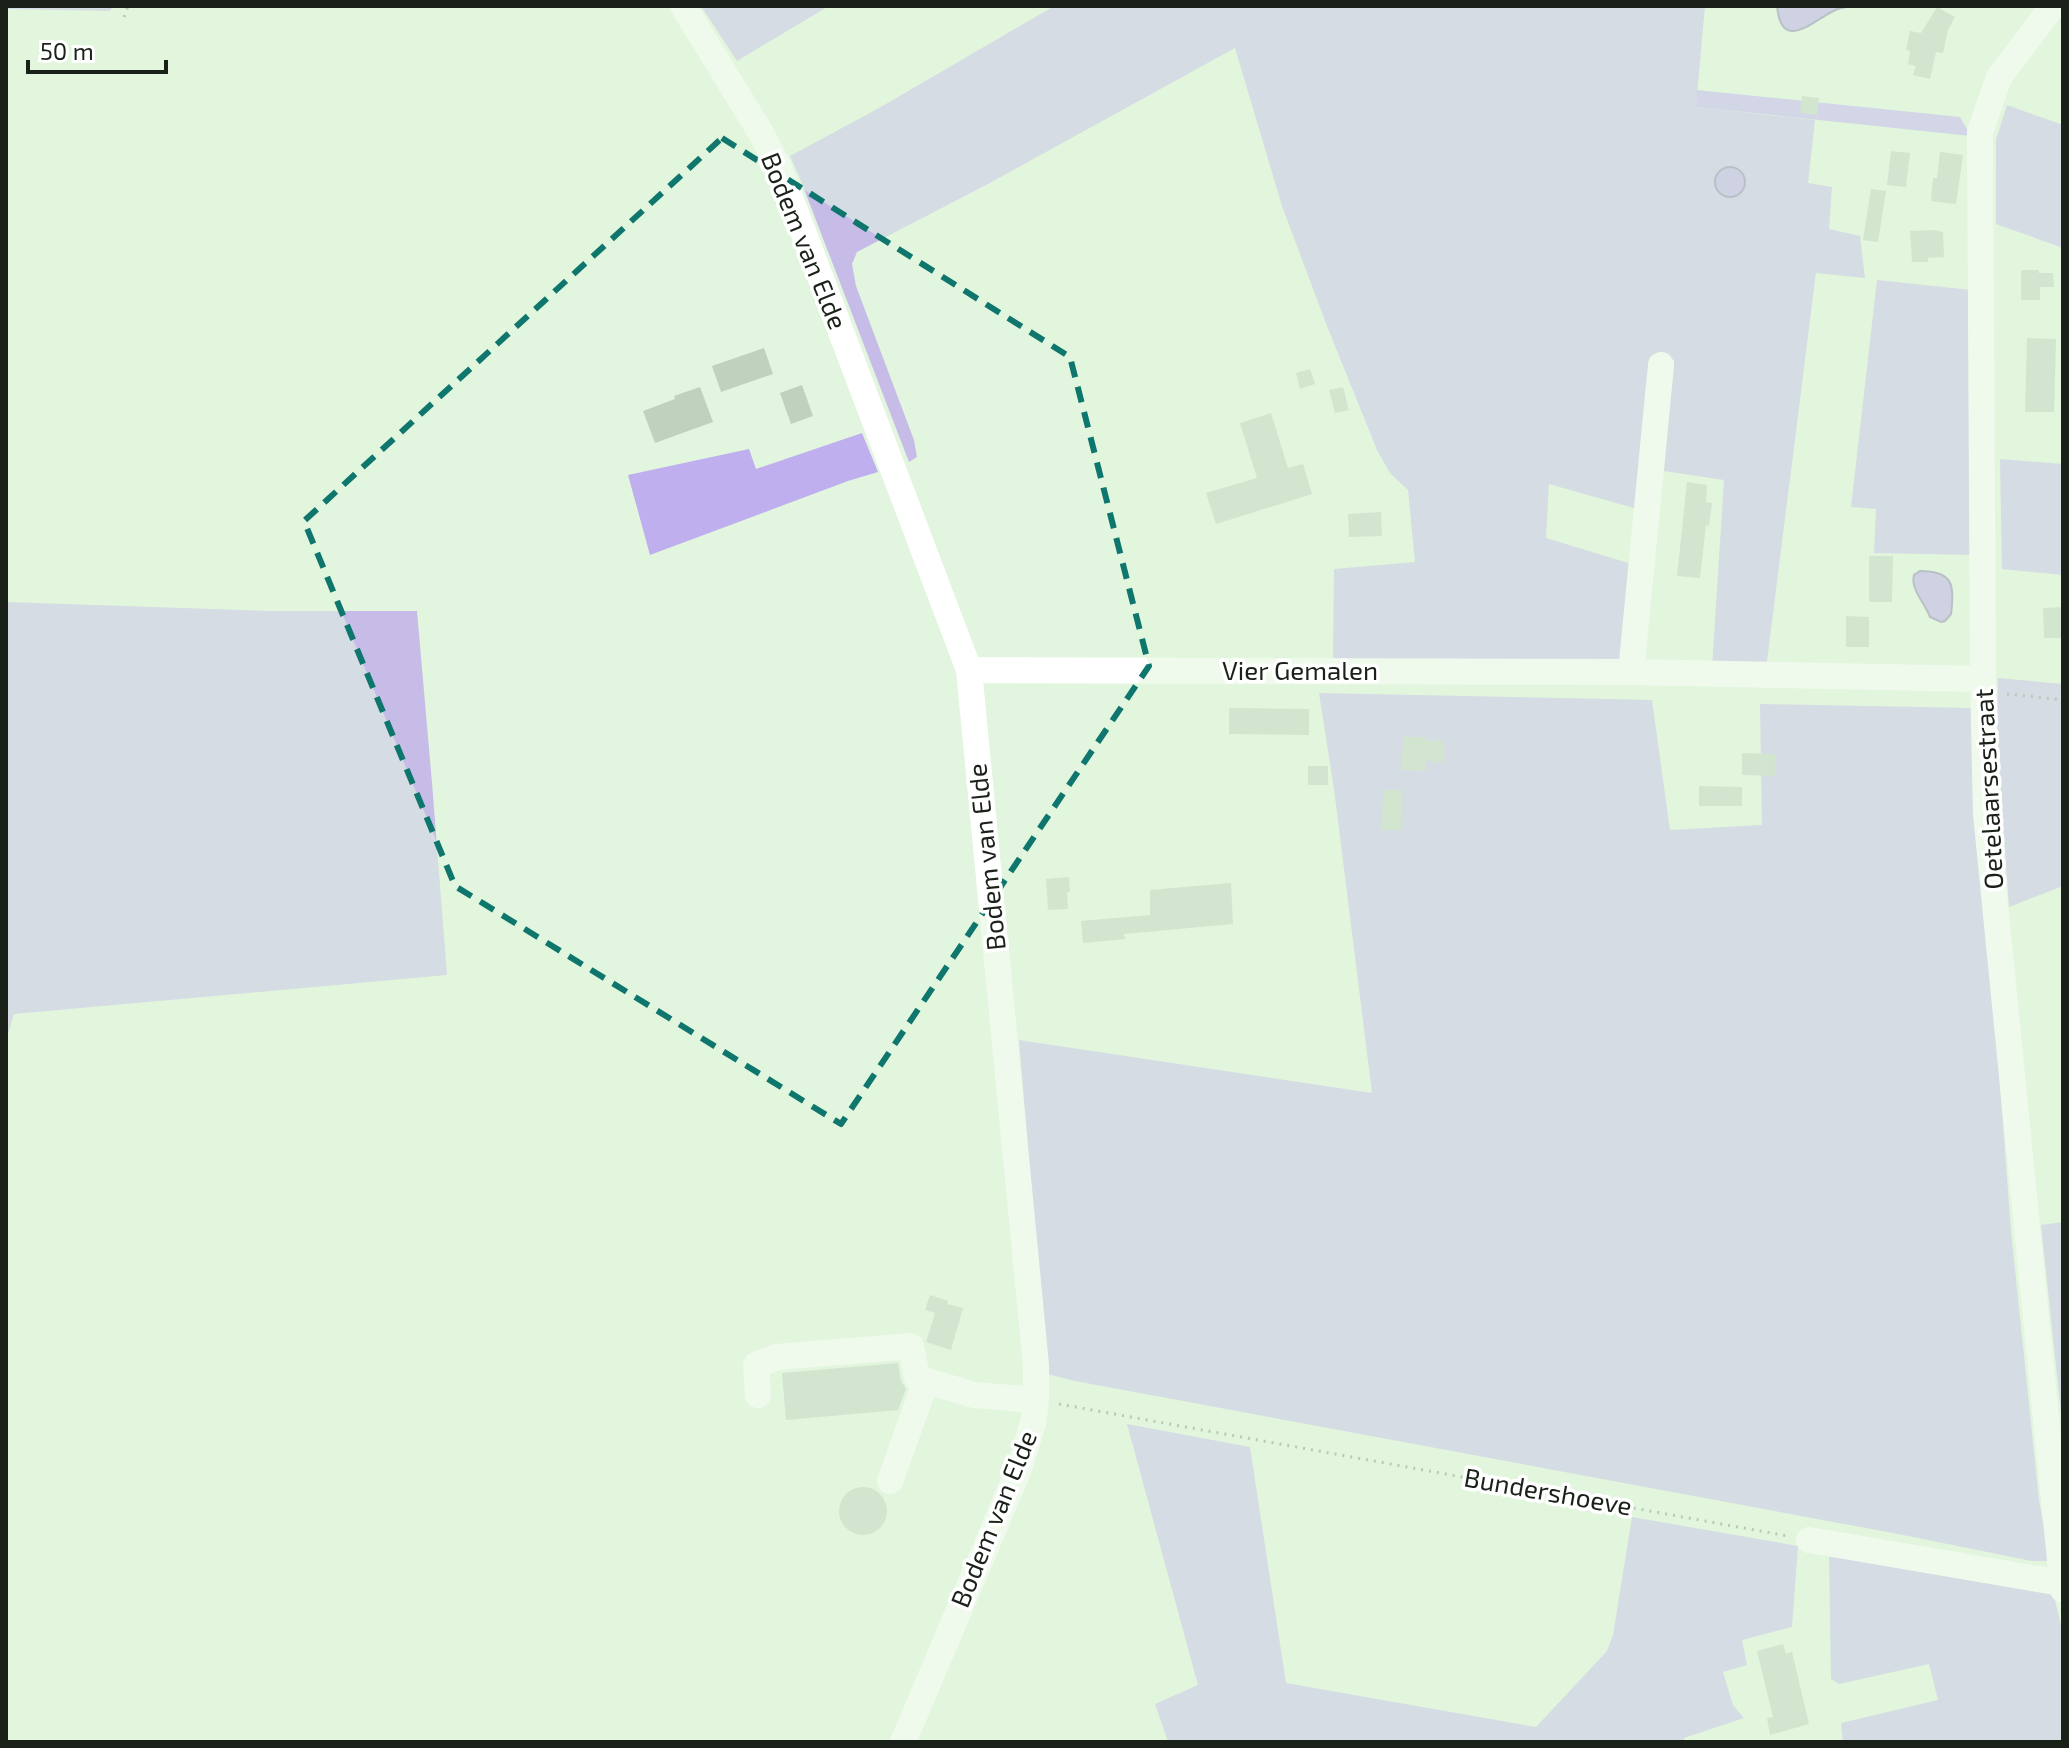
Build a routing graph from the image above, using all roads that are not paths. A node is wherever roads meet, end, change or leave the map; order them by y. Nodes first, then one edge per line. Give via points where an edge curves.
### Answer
1 (683, 6) edge
2 (2053, 6) edge
3 (1661, 365) dead end
4 (969, 670) junction
5 (1631, 672) junction
6 (1983, 686) junction
7 (926, 1381) junction
8 (758, 1395) dead end
9 (1036, 1400) junction
10 (890, 1481) dead end
11 (1809, 1540) road end
12 (2062, 1586) edge
13 (903, 1742) edge

1 - 4 street, Bodem van Elde via 779,168
2 - 6 street, Oetelaarsestraat via 1999,77 1980,132
3 - 5 street
4 - 5 street, Vier Gemalen
4 - 9 street, Bodem van Elde
5 - 6 street, Vier Gemalen
6 - 12 street, Oetelaarsestraat via 1986,814
7 - 8 street via 917,1378 911,1346 777,1357 756,1365
7 - 9 street via 974,1395
7 - 10 street
9 - 13 street, Bodem van Elde via 1019,1469
11 - 12 street

